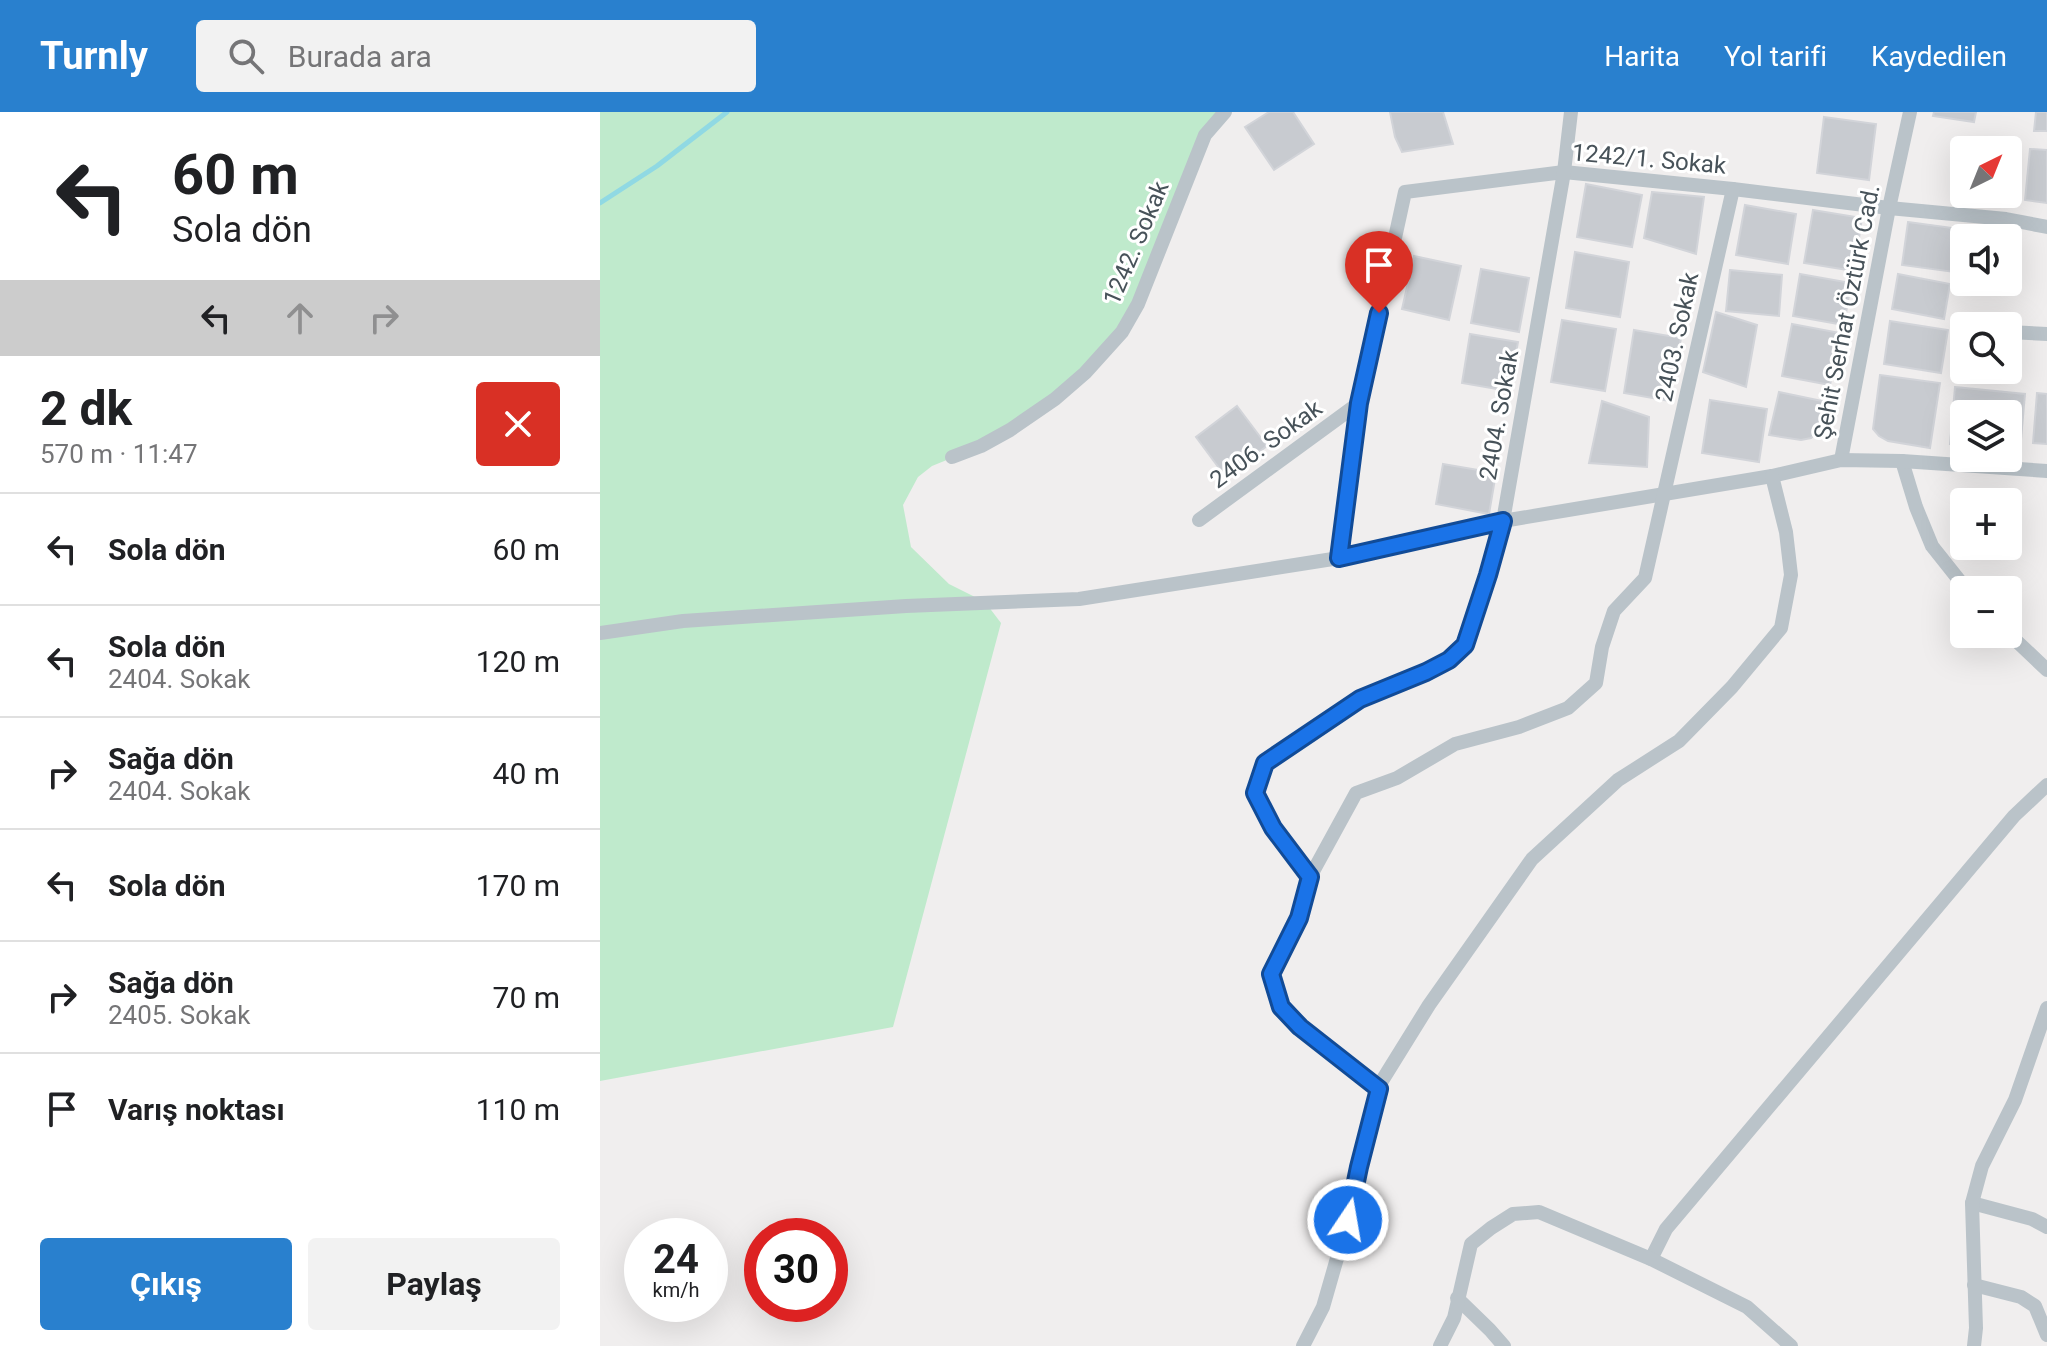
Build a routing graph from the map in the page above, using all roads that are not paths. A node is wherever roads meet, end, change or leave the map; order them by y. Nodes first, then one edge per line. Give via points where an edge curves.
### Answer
1 (1225, 112) edge
2 (1571, 112) edge
3 (1910, 112) edge
4 (1564, 172) junction
5 (1733, 189) junction
6 (1889, 208) junction
7 (2047, 227) edge
8 (2022, 333) edge
9 (2047, 334) edge
10 (1359, 403) junction
11 (952, 457) dead end
12 (1841, 460) junction
13 (1902, 461) junction
14 (2047, 471) edge
15 (1772, 476) junction
16 (1665, 495) junction
17 (1199, 520) dead end
18 (1503, 521) junction
19 (1339, 558) junction
20 (1956, 576) edge
21 (600, 633) edge
22 (2022, 646) edge
23 (2047, 670) edge
24 (2047, 785) edge
25 (1310, 877) junction
26 (2047, 1008) edge
27 (1379, 1089) junction
28 (1972, 1203) junction
29 (2047, 1227) edge
30 (1651, 1259) junction
31 (1974, 1285) junction
32 (1457, 1298) junction
33 (2047, 1335) edge
34 (1303, 1346) edge
35 (1440, 1346) edge
36 (1504, 1346) edge
37 (1791, 1346) edge
38 (1974, 1346) edge

1 - 11 street, 1242. Sokak via 1205,135 1122,332 1055,399 1010,430
2 - 4 street, 2404. Sokak
3 - 6 street, Şehit Serhat Öztürk Cad.
4 - 5 street, 1242/1. Sokak
4 - 10 street, 1242/1. Sokak via 1405,192
4 - 18 street, 2404. Sokak
5 - 6 street, 1242/1. Sokak
5 - 16 street, 2403. Sokak
6 - 7 street, 1242/1. Sokak
6 - 12 street, Şehit Serhat Öztürk Cad.
8 - 9 street
10 - 17 street, 2406. Sokak
10 - 19 street
12 - 13 street, Şehit Serhat Öztürk Cad.
12 - 15 street
13 - 14 street, Şehit Serhat Öztürk Cad.
13 - 20 street via 1932,546
15 - 16 street
15 - 27 street via 1791,575 1781,628 1679,741 1618,780 1532,859 1429,1005
16 - 18 street
16 - 25 street, 2403. Sokak via 1645,578 1614,611 1596,683 1568,708 1455,744 1397,778 1356,793
18 - 19 street
18 - 25 street, 2404. Sokak via 1465,645 1426,672 1360,699 1265,763 1255,793 1273,828
19 - 21 street via 1079,599 683,621
22 - 23 street
24 - 30 street via 2014,816 1666,1229
25 - 27 street, 2403. Sokak via 1299,918 1271,974 1281,1007
26 - 28 street
27 - 34 street via 1323,1307
28 - 29 street
28 - 31 street
30 - 32 street via 1539,1212 1513,1214 1471,1244
30 - 37 street via 1747,1307
31 - 33 street via 2035,1306
31 - 38 street
32 - 35 street
32 - 36 street

